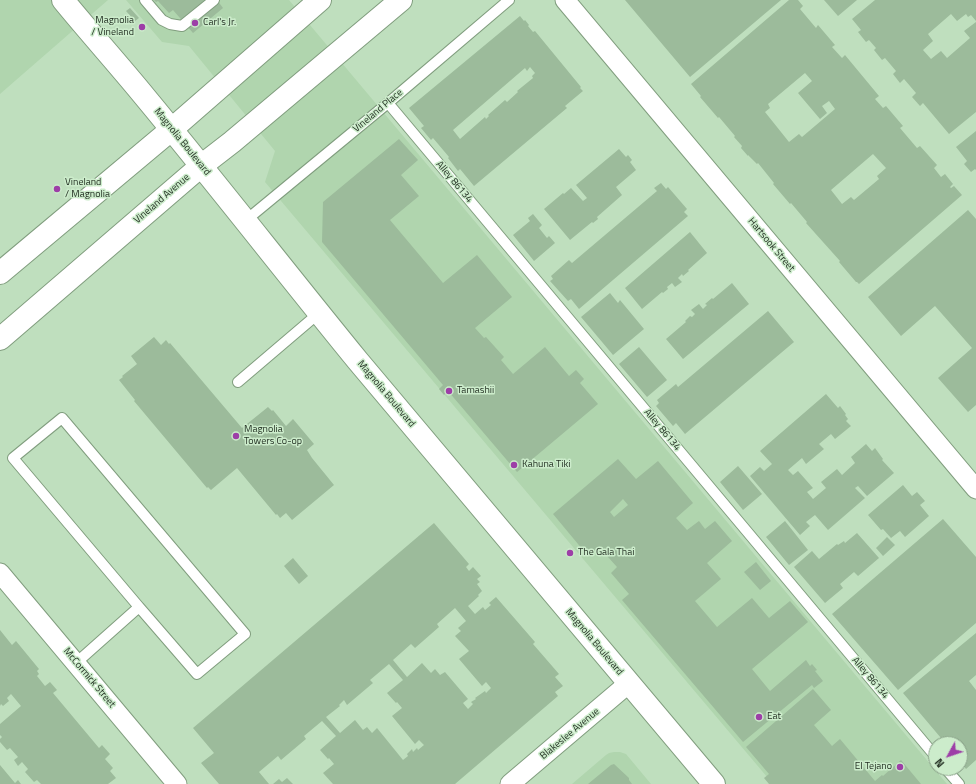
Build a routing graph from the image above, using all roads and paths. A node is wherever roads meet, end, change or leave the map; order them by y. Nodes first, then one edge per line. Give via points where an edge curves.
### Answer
1 (63, 0) edge
2 (145, 0) edge
3 (214, 0) edge
4 (320, 0) edge
5 (401, 0) edge
6 (509, 0) edge
7 (565, 0) edge
8 (388, 103) junction
9 (172, 129) junction
10 (201, 166) junction
11 (245, 222) junction
12 (0, 273) edge
13 (319, 313) junction
14 (0, 339) edge
15 (238, 382) dead end
16 (976, 489) edge
17 (0, 573) edge
18 (139, 607) junction
19 (76, 663) junction
20 (629, 683) junction
21 (928, 747) edge
22 (952, 776) edge
23 (177, 784) edge
24 (510, 784) edge
25 (714, 784) edge
26 (959, 784) edge

1 - 9 main road, Magnolia Boulevard
2 - 3 lane via 162,20 182,26
4 - 9 main road
5 - 10 main road, Vineland Avenue
6 - 8 lane, Vineland Place
7 - 16 street, Hartsook Street
8 - 11 lane, Vineland Place
8 - 21 lane, Alley 86134
9 - 10 main road, Magnolia Boulevard
9 - 12 main road
10 - 11 main road, Magnolia Boulevard
10 - 14 main road, Vineland Avenue
11 - 13 main road, Magnolia Boulevard
13 - 15 lane
13 - 20 main road, Magnolia Boulevard
17 - 19 street, McCormick Street
18 - 18 lane via 13,458 62,418 245,634 197,674
18 - 19 lane
19 - 23 street, McCormick Street
20 - 24 street, Blakeslee Avenue
20 - 25 main road, Magnolia Boulevard
22 - 26 lane

